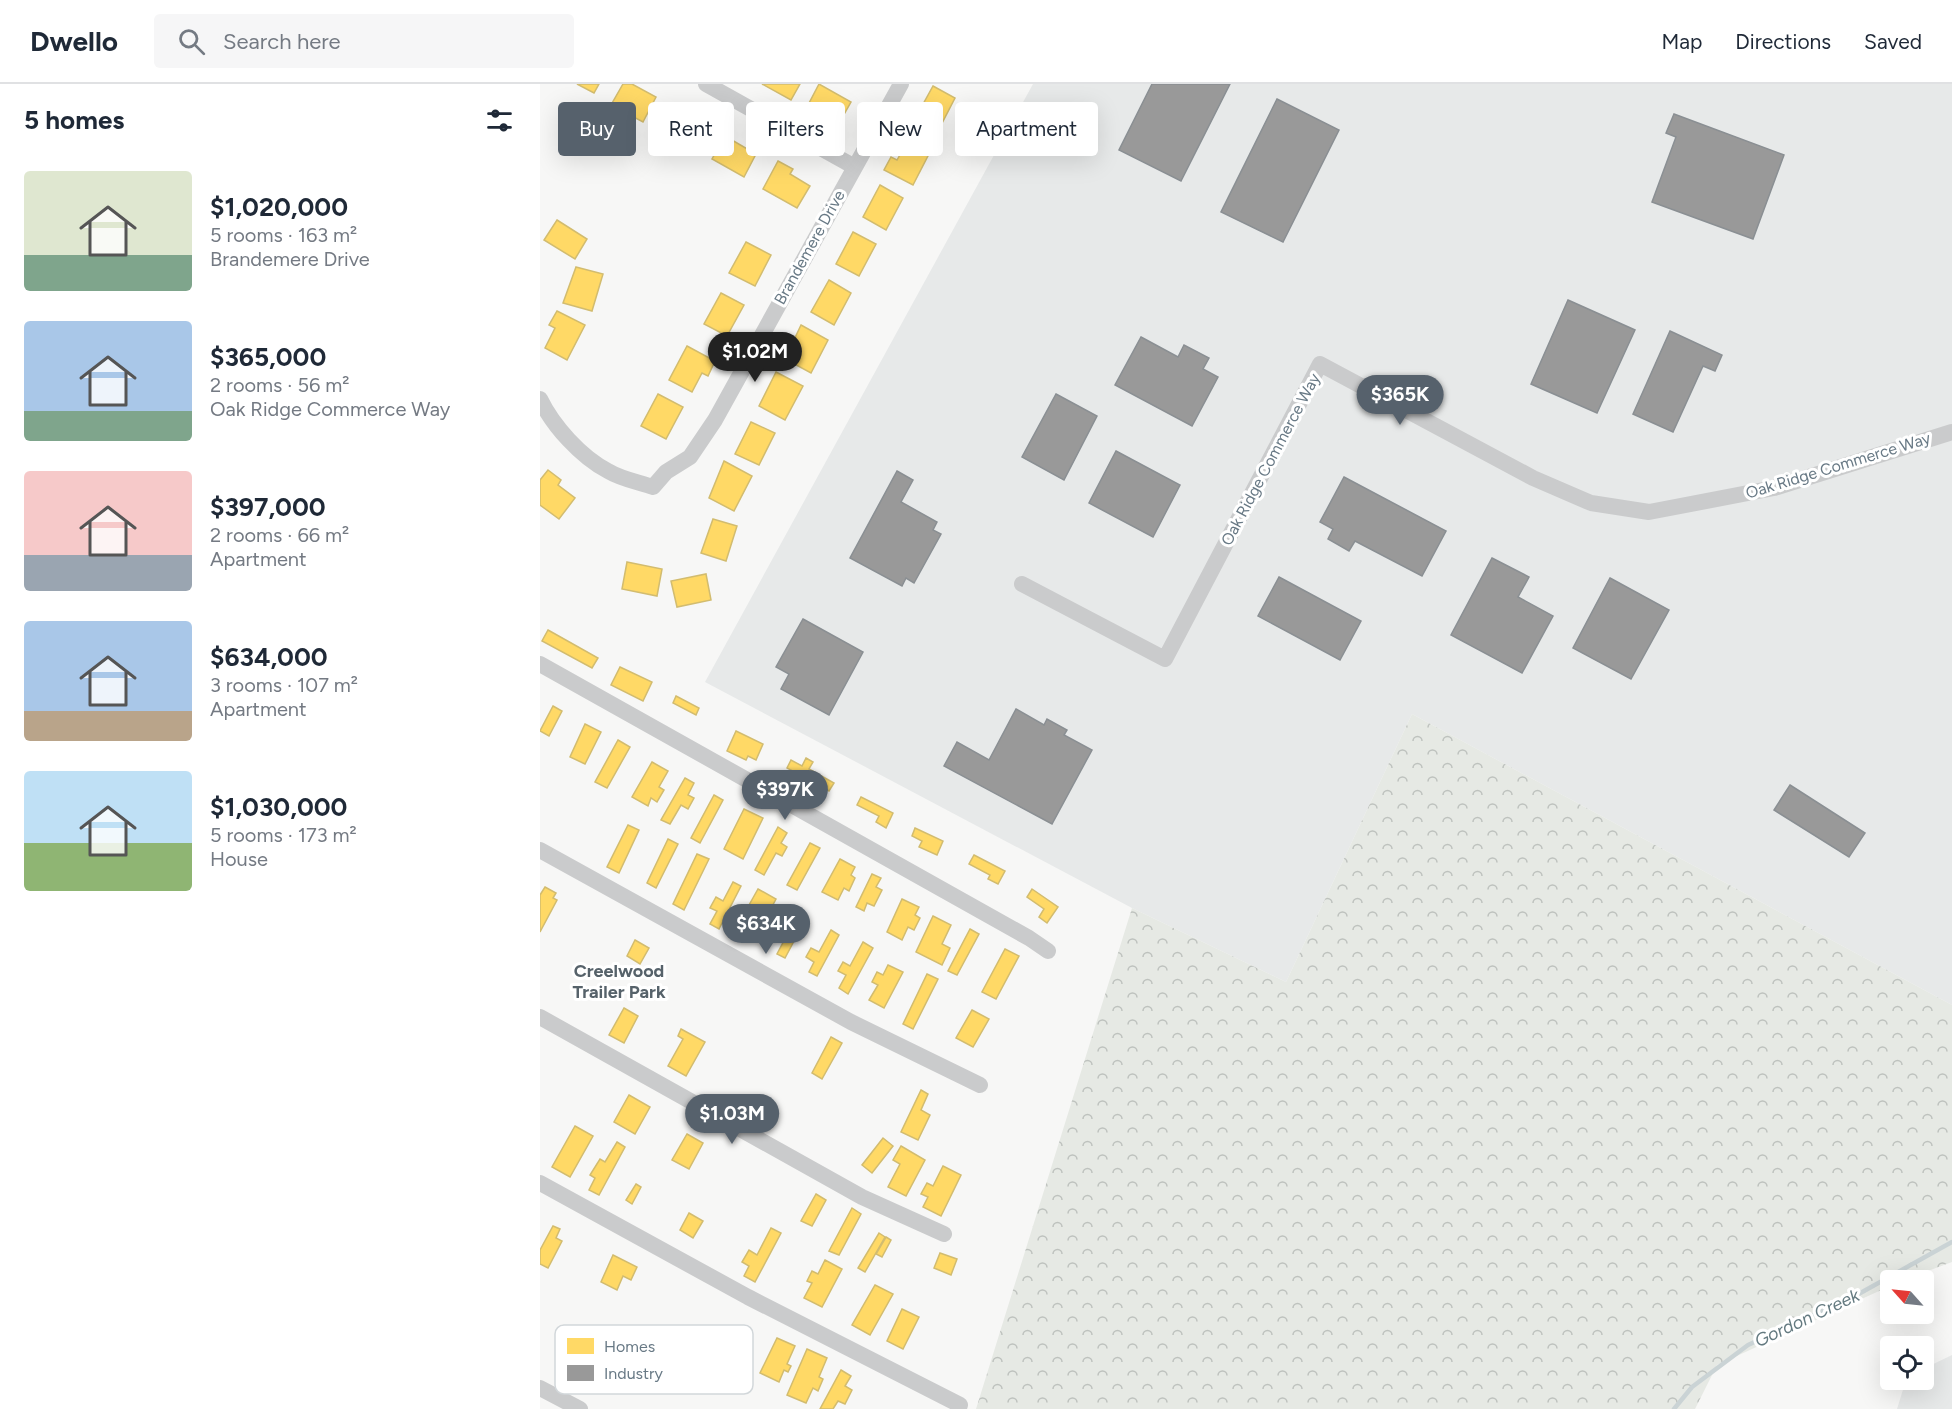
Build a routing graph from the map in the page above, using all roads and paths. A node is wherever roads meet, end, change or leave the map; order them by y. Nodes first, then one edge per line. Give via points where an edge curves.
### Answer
1 (706, 84) edge
2 (901, 84) edge
3 (853, 166) junction
4 (540, 399) edge
5 (1952, 432) edge
6 (1022, 584) dead end
7 (540, 664) edge
8 (540, 850) edge
9 (1048, 951) dead end
10 (540, 1017) edge
11 (980, 1085) dead end
12 (540, 1183) edge
13 (944, 1234) dead end
14 (540, 1388) edge
15 (960, 1405) dead end
16 (580, 1409) edge

1 - 3 street
2 - 3 street, Brandemere Drive
3 - 4 street, Brandemere Drive via 715,420 690,457 666,472 653,487 608,471 588,457 548,416
5 - 6 street, Oak Ridge Commerce Way via 1774,488 1649,512 1591,503 1541,482 1320,364 1165,659
7 - 9 street
8 - 11 street via 851,1022
10 - 13 street via 862,1197
12 - 15 street via 748,1298
14 - 16 street

